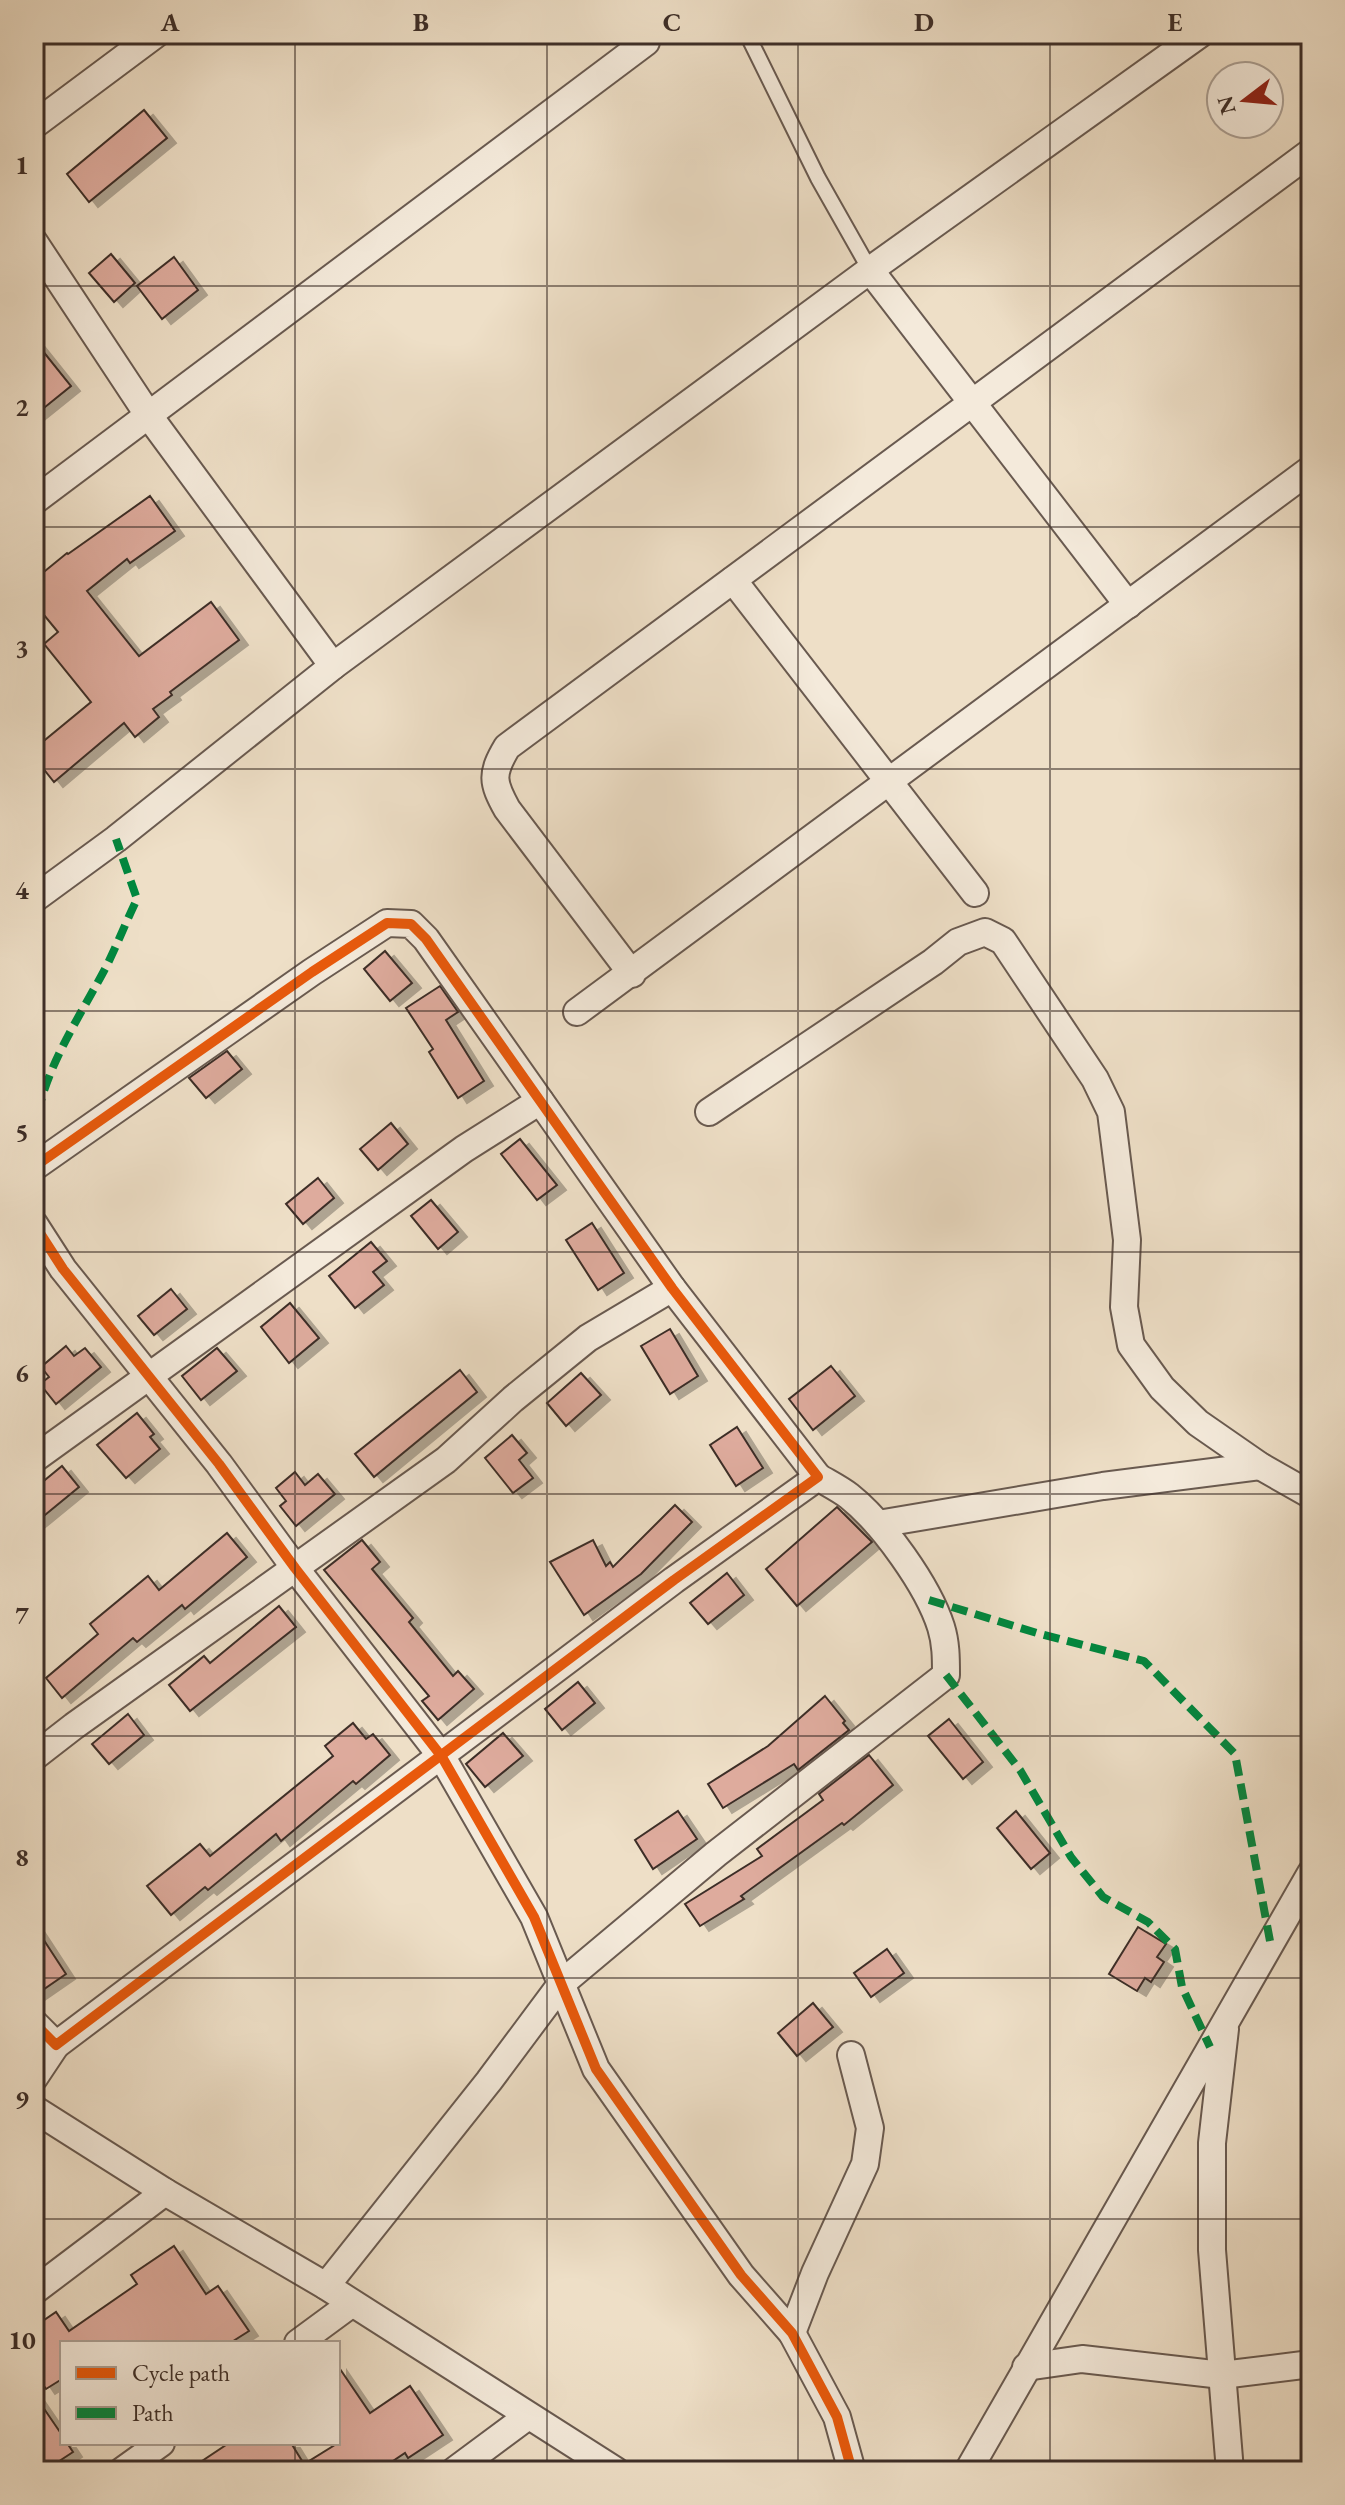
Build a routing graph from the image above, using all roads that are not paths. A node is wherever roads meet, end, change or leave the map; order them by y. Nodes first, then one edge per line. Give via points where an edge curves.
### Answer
1 (156, 34) edge
2 (747, 34) edge
3 (1200, 34) edge
4 (646, 42) dead end
5 (34, 125) edge
6 (1311, 152) edge
7 (34, 242) edge
8 (870, 270) junction
9 (973, 402) junction
10 (149, 416) junction
11 (1311, 469) edge
12 (34, 501) edge
13 (733, 580) junction
14 (1128, 605) junction
15 (333, 666) junction
16 (890, 782) junction
17 (975, 893) dead end
18 (34, 899) edge
19 (632, 974) junction
20 (577, 1012) dead end
21 (540, 1101) junction
22 (709, 1112) dead end
23 (34, 1167) edge
24 (34, 1224) edge
25 (672, 1288) junction
26 (149, 1378) junction
27 (34, 1459) edge
28 (1260, 1466) junction
29 (818, 1477) junction
30 (1311, 1495) edge
31 (878, 1524) junction
32 (295, 1568) junction
33 (34, 1757) edge
34 (442, 1757) junction
35 (1311, 1873) edge
36 (562, 1983) junction
37 (1226, 2018) junction
38 (34, 2023) edge
39 (56, 2045) junction
40 (851, 2055) dead end
41 (34, 2078) edge
42 (34, 2109) edge
43 (165, 2192) junction
44 (326, 2286) junction
45 (34, 2291) edge
46 (351, 2304) junction
47 (792, 2333) junction
48 (301, 2341) edge
49 (1311, 2364) edge
50 (1026, 2367) junction
51 (1222, 2375) junction
52 (528, 2416) junction
53 (158, 2445) edge
54 (122, 2471) edge
55 (454, 2471) edge
56 (616, 2471) edge
57 (852, 2471) edge
58 (968, 2471) edge
59 (1230, 2471) edge

1 - 5 street
2 - 8 lane
3 - 8 street
4 - 10 street
6 - 9 street
7 - 10 street
8 - 9 street
8 - 15 street
9 - 13 street
9 - 14 street
10 - 12 street
10 - 15 street
11 - 14 street
13 - 16 street
13 - 19 street via 507,747 494,769 496,789 507,809
14 - 16 street
15 - 18 street
16 - 17 street
16 - 19 street
19 - 20 street
21 - 23 street via 426,939 411,924 387,923
21 - 25 street
21 - 26 street via 464,1149
22 - 28 street via 958,942 985,932 1003,941 1095,1079 1111,1112 1127,1240 1124,1307 1131,1345 1162,1388 1198,1423
24 - 26 street
25 - 29 street
25 - 32 street via 588,1338 446,1460
26 - 27 street
26 - 32 street
28 - 30 street
28 - 31 street
29 - 31 street
29 - 34 street
31 - 36 street via 929,1600 946,1649 946,1675 716,1854
32 - 33 street
32 - 34 street
34 - 36 street via 534,1917
34 - 39 street
35 - 37 street
36 - 44 street
36 - 47 street via 596,2069 741,2275
37 - 50 street
37 - 51 street via 1212,2143 1212,2250
38 - 39 street
39 - 41 street
40 - 47 street via 870,2128 865,2164
42 - 43 street
43 - 44 street
43 - 45 street
44 - 46 street
46 - 48 street
46 - 52 street
47 - 57 street via 837,2417
49 - 51 street
50 - 51 street via 1082,2359
50 - 58 street
51 - 59 street
52 - 55 street
52 - 56 street
53 - 54 street

